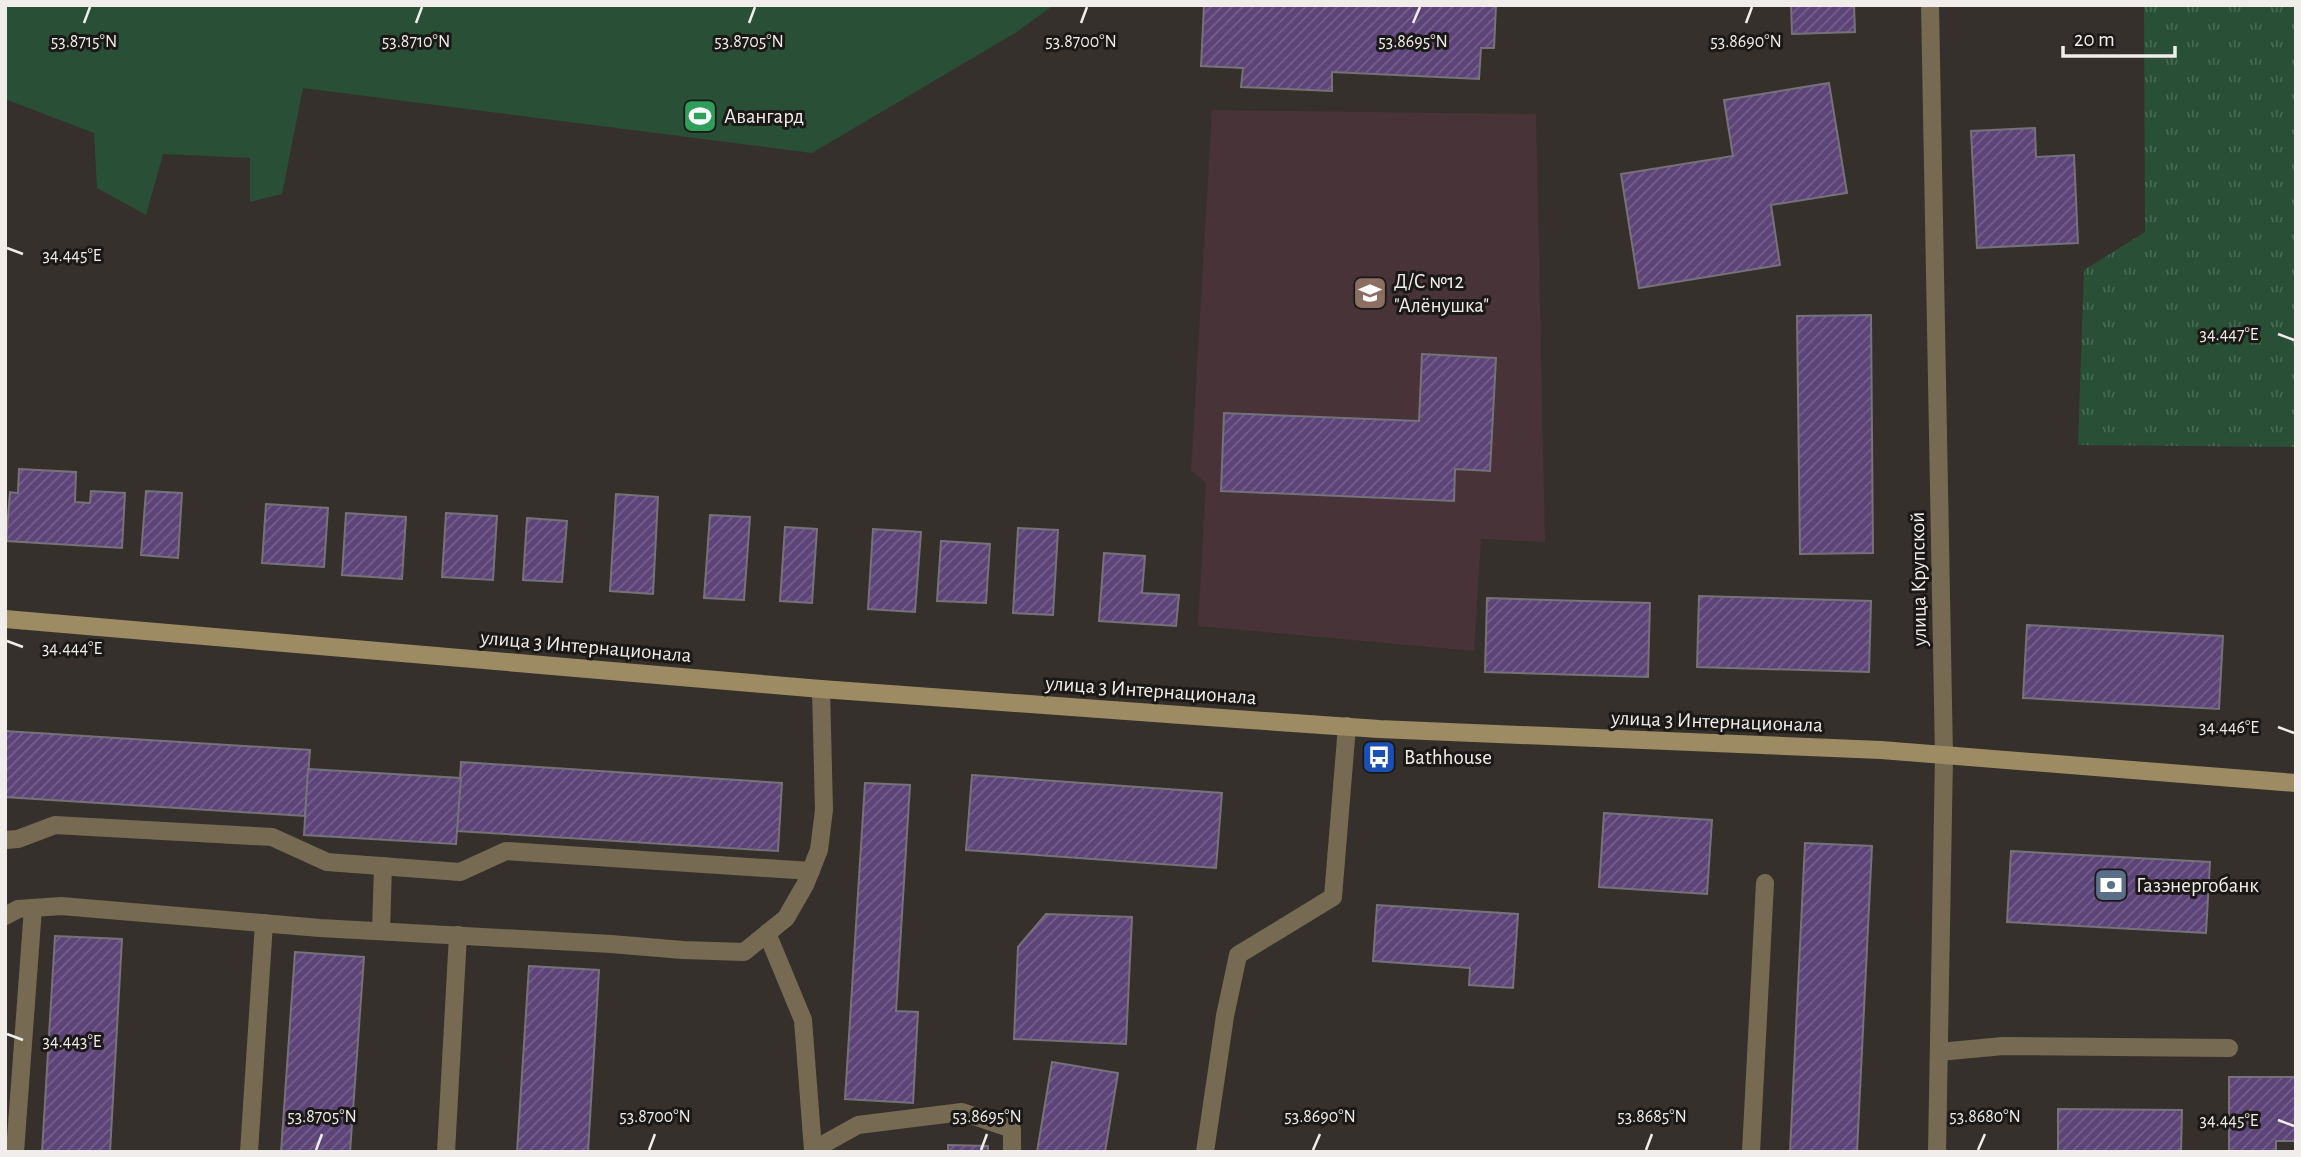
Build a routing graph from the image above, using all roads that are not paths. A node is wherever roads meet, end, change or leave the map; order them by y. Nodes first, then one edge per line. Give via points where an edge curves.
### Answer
1 (1930, 5) edge
2 (5, 619) edge
3 (821, 689) junction
4 (1347, 726) junction
5 (1944, 756) junction
6 (2296, 783) edge
7 (5, 840) edge
8 (383, 866) junction
9 (811, 871) junction
10 (1765, 883) dead end
11 (33, 908) junction
12 (5, 916) edge
13 (264, 923) junction
14 (381, 931) junction
15 (767, 933) junction
16 (458, 935) junction
17 (2229, 1048) dead end
18 (1939, 1052) junction
19 (813, 1151) edge
20 (15, 1152) edge
21 (249, 1152) edge
22 (446, 1152) edge
23 (1012, 1152) edge
24 (1205, 1152) edge
25 (1751, 1152) edge
26 (1937, 1152) edge

1 - 5 street, улица Крупской
2 - 3 street, улица 3 Интернационала
3 - 4 street, улица 3 Интернационала
3 - 9 street via 824,810
4 - 5 street, улица 3 Интернационала
4 - 24 street via 1333,897 1238,955
5 - 6 street, улица 3 Интернационала
5 - 18 street, улица Крупской
7 - 8 street via 54,825 272,837 327,862
8 - 9 street via 460,872 506,851
8 - 14 street
9 - 15 street via 786,918
10 - 25 street
11 - 12 street
11 - 13 street via 61,906
11 - 20 street
13 - 14 street
13 - 21 street
14 - 16 street
15 - 16 street via 744,951
15 - 19 street via 803,1020
16 - 22 street
17 - 18 street via 2003,1046
18 - 26 street, улица Крупской
19 - 23 street via 858,1125 962,1112 1012,1129

